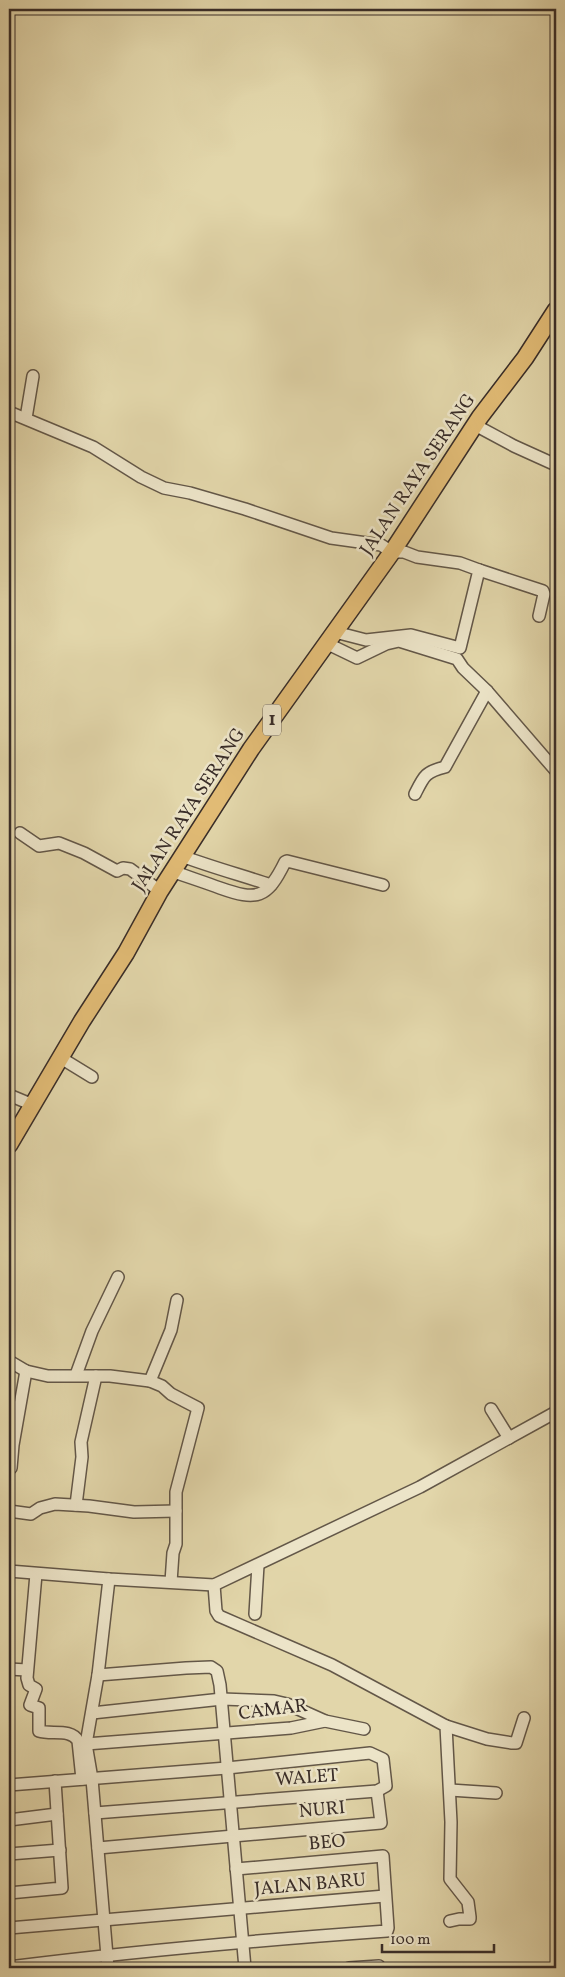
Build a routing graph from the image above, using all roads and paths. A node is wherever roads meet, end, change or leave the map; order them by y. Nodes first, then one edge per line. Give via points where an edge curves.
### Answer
1 (556, 310) edge
2 (33, 376) dead end
3 (9, 412) edge
4 (26, 418) junction
5 (475, 425) junction
6 (556, 465) edge
7 (392, 552) junction
8 (478, 570) junction
9 (538, 616) dead end
10 (332, 638) junction
11 (487, 691) junction
12 (556, 770) edge
13 (415, 794) dead end
14 (20, 833) dead end
15 (182, 856) junction
16 (172, 871) junction
17 (384, 885) dead end
18 (271, 886) junction
19 (160, 891) junction
20 (61, 1058) junction
21 (92, 1076) dead end
22 (9, 1095) edge
23 (33, 1105) junction
24 (9, 1145) edge
25 (118, 1277) dead end
26 (177, 1300) dead end
27 (9, 1361) edge
28 (26, 1371) junction
29 (76, 1375) junction
30 (96, 1376) junction
31 (150, 1381) junction
32 (491, 1409) dead end
33 (556, 1412) edge
34 (509, 1438) junction
35 (11, 1468) dead end
36 (76, 1505) junction
37 (9, 1511) edge
38 (176, 1511) junction
39 (258, 1565) junction
40 (9, 1571) edge
41 (36, 1574) junction
42 (109, 1579) junction
43 (171, 1582) junction
44 (214, 1585) junction
45 (255, 1614) dead end
46 (9, 1669) edge
47 (27, 1670) junction
48 (98, 1675) junction
49 (222, 1699) junction
50 (92, 1712) junction
51 (524, 1718) dead end
52 (325, 1721) junction
53 (446, 1726) junction
54 (364, 1729) dead end
55 (224, 1733) junction
56 (86, 1744) junction
57 (227, 1768) junction
58 (87, 1779) junction
59 (55, 1781) junction
60 (9, 1785) edge
61 (382, 1788) junction
62 (450, 1790) junction
63 (496, 1793) dead end
64 (230, 1802) junction
65 (94, 1813) junction
66 (57, 1814) junction
67 (9, 1820) edge
68 (233, 1835) junction
69 (98, 1848) junction
70 (60, 1850) junction
71 (9, 1854) edge
72 (236, 1869) junction
73 (9, 1892) edge
74 (384, 1896) junction
75 (239, 1909) junction
76 (103, 1921) junction
77 (450, 1922) dead end
78 (9, 1928) edge
79 (242, 1941) junction
80 (106, 1955) junction
81 (379, 1966) dead end
82 (9, 1967) edge
83 (108, 1968) edge
84 (245, 1968) edge
85 (349, 1968) edge

1 - 5 highway, JALAN RAYA SERANG / 1
2 - 4 street
3 - 4 street
4 - 7 street via 93,447 154,485 245,509 331,538 381,545
5 - 6 street
5 - 7 highway, JALAN RAYA SERANG / 1
7 - 8 street via 460,563
7 - 10 highway, JALAN RAYA SERANG / 1
8 - 9 street via 543,591
8 - 10 street via 460,648 411,635 366,640
10 - 11 street via 357,658 386,644 399,642 434,650 457,659
10 - 15 highway, JALAN RAYA SERANG / 1 via 251,749
11 - 12 street
11 - 13 street via 445,767 424,775
14 - 19 street via 39,846 59,843 114,870 130,869
15 - 16 highway, JALAN RAYA SERANG / 1
15 - 18 street
16 - 18 street via 245,896 263,892
16 - 19 highway, JALAN RAYA SERANG / 1
17 - 18 street via 292,861 285,862
19 - 20 highway, JALAN RAYA SERANG / 1
20 - 21 street
20 - 23 highway, JALAN RAYA SERANG / 1
22 - 23 street
23 - 24 highway, JALAN RAYA SERANG / 1
25 - 29 street via 92,1331
26 - 31 street via 172,1330
27 - 28 street
28 - 29 street via 48,1376
28 - 35 street
29 - 30 street
30 - 31 street
30 - 36 street via 81,1442
31 - 38 street via 198,1408 176,1492
32 - 34 street
33 - 34 street
34 - 39 street via 420,1487
36 - 37 street via 55,1504 31,1514
36 - 38 street via 134,1512
38 - 43 street
39 - 44 street
39 - 45 street
40 - 41 street
41 - 42 street
41 - 47 street
42 - 43 street
42 - 48 street
43 - 44 street
44 - 53 street via 216,1611 220,1616 332,1665
46 - 47 street
47 - 58 street via 29,1686 36,1689 30,1705 39,1708 39,1731 75,1737
48 - 49 street via 210,1667 217,1671
48 - 50 street
49 - 50 street
49 - 52 street via 274,1707 288,1704
49 - 55 street
50 - 56 street
51 - 53 street via 516,1743 487,1739
52 - 54 street
52 - 55 street, CAMAR via 291,1728
53 - 62 street
55 - 56 street, CAMAR
55 - 57 street
56 - 58 street
57 - 58 street
57 - 61 street via 374,1754 383,1759
57 - 64 street
58 - 59 street
58 - 65 street
59 - 60 street
59 - 66 street
61 - 64 street, WALET
61 - 68 street, NURI via 381,1823
62 - 63 street
62 - 77 street via 450,1878 468,1902 470,1917
64 - 65 street, WALET
64 - 68 street
65 - 69 street
66 - 67 street
66 - 70 street
68 - 69 street
68 - 72 street
69 - 76 street
70 - 71 street
70 - 73 street via 62,1888
72 - 74 street, BEO via 380,1855 383,1856
72 - 75 street
74 - 75 street, JALAN BARU
74 - 79 street via 387,1931
75 - 76 street, JALAN BARU
75 - 79 street
76 - 78 street, JALAN BARU
76 - 80 street
79 - 80 street
79 - 84 street
80 - 82 street
80 - 83 street
81 - 85 street

